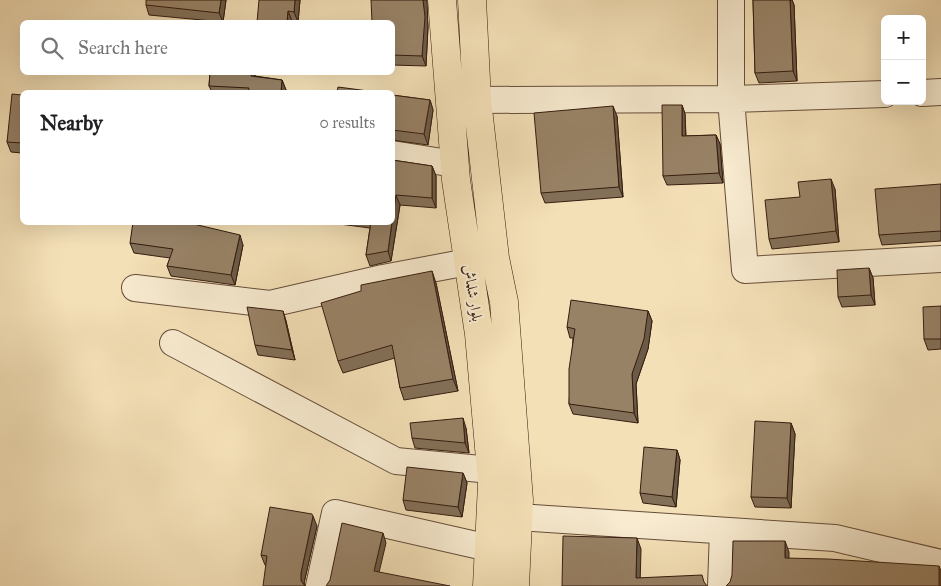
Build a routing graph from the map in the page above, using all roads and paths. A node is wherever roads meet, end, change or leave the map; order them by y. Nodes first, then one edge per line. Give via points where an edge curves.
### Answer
1 (442, 0) edge
2 (472, 0) edge
3 (732, 0) edge
4 (941, 92) edge
5 (926, 93) edge
6 (881, 94) edge
7 (731, 99) junction
8 (477, 100) junction
9 (395, 154) edge
10 (455, 164) junction
11 (941, 259) edge
12 (468, 262) junction
13 (135, 288) dead end
14 (173, 343) dead end
15 (490, 470) junction
16 (518, 517) junction
17 (723, 531) junction
18 (489, 548) junction
19 (941, 563) edge
20 (319, 586) edge
21 (487, 586) edge
22 (515, 586) edge
23 (721, 586) edge

1 - 10 main road, بلوار شلماش
2 - 8 main road, بلوار شلماش
3 - 7 street
4 - 5 street
6 - 7 street
7 - 8 street
7 - 11 street via 745,270
8 - 16 main road, بلوار شلماش via 495,258 504,302
9 - 10 street
10 - 12 main road, بلوار شلماش
12 - 13 street via 270,304
12 - 15 main road, بلوار شلماش via 479,334
14 - 15 street via 396,461
15 - 18 main road, بلوار شلماش
16 - 17 street
16 - 22 main road, بلوار شلماش
17 - 19 street via 835,538
17 - 23 street
18 - 20 street via 335,513
18 - 21 main road, بلوار شلماش

